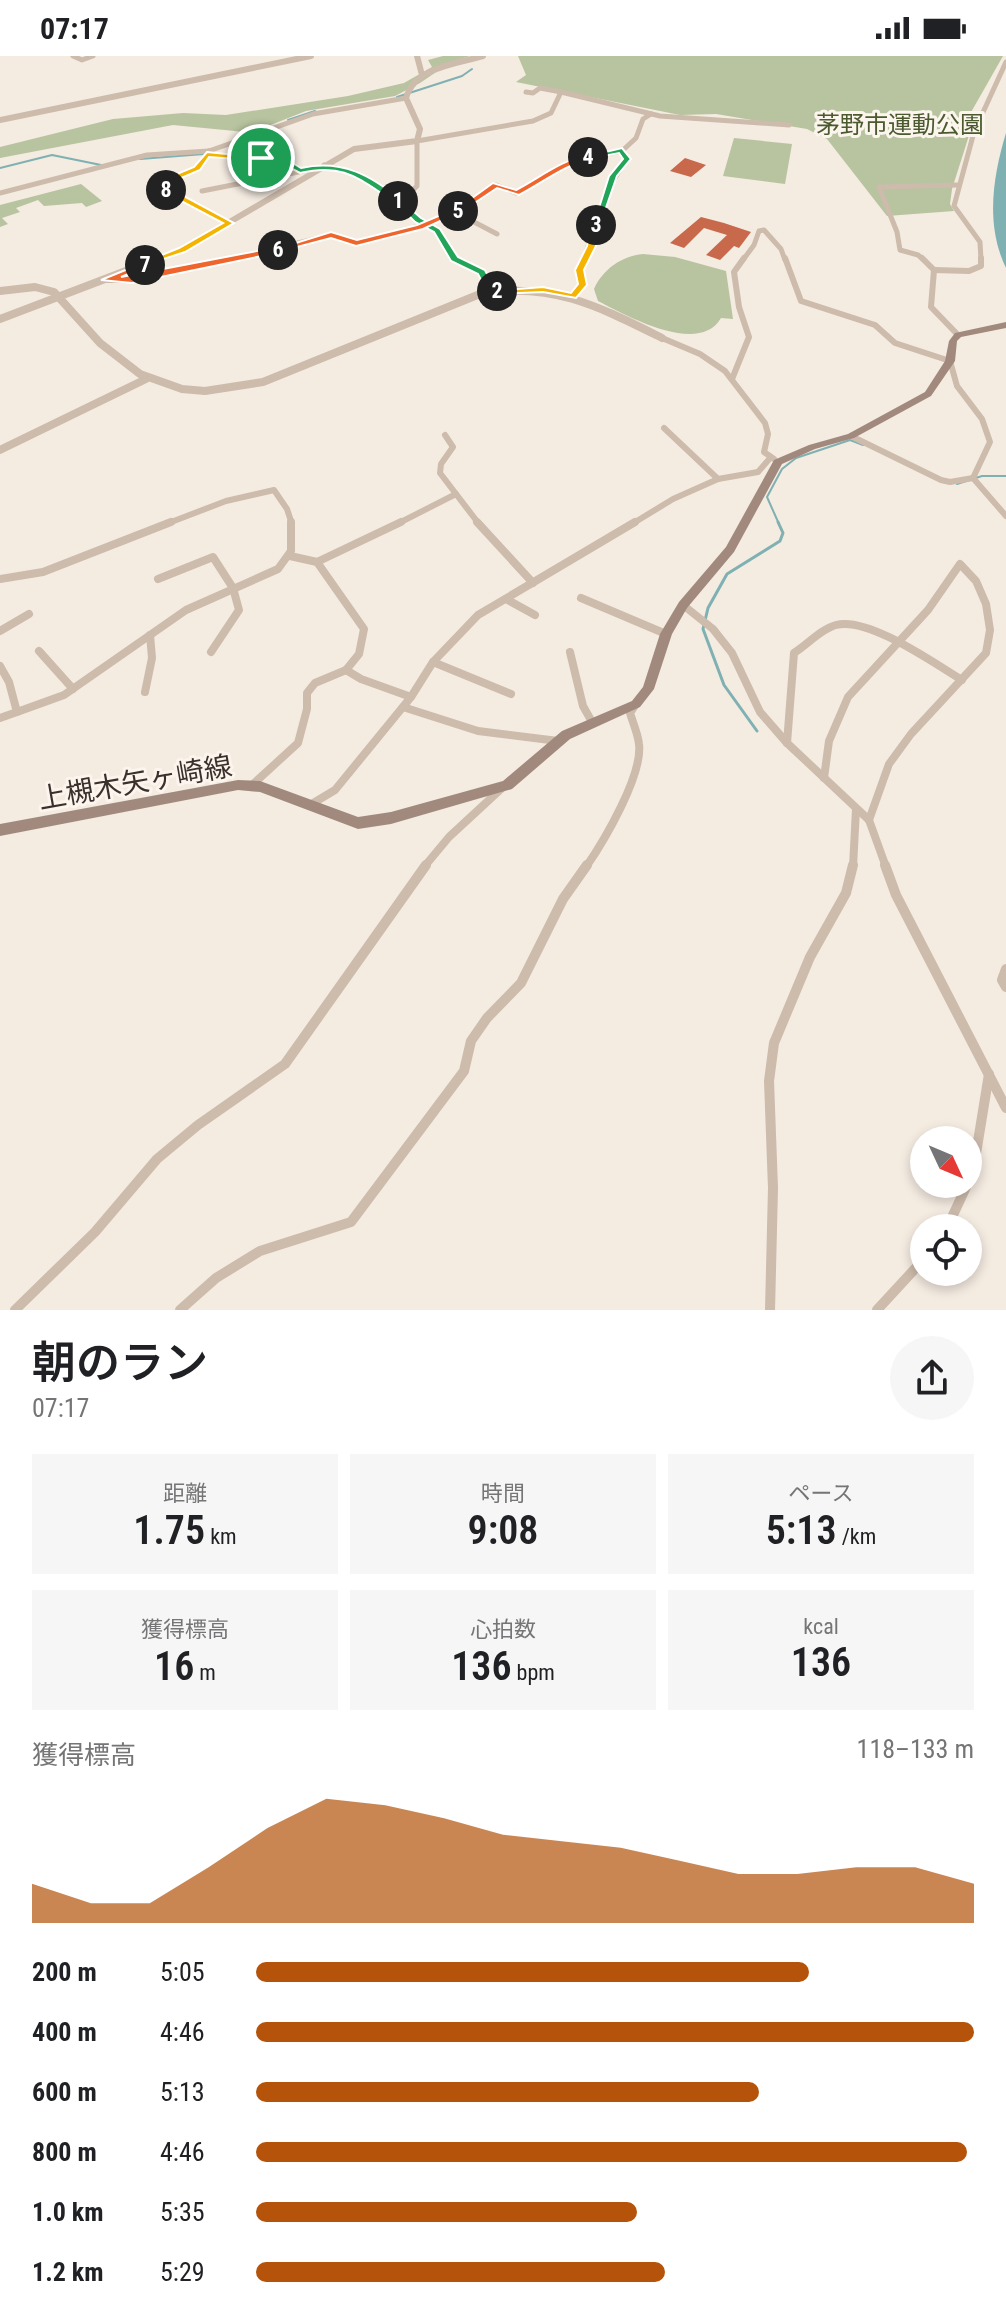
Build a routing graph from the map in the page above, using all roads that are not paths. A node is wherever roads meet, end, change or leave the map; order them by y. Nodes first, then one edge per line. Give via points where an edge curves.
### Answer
1 (73, 56) edge
2 (93, 56) edge
3 (311, 56) edge
4 (417, 56) edge
5 (483, 56) edge
6 (1006, 62) edge
7 (422, 75) junction
8 (526, 92) dead end
9 (561, 92) junction
10 (406, 95) junction
11 (651, 114) junction
12 (0, 120) edge
13 (789, 125) dead end
14 (417, 141) junction
15 (622, 151) junction
16 (208, 153) junction
17 (322, 166) junction
18 (300, 171) junction
19 (957, 185) junction
20 (202, 191) dead end
21 (0, 193) edge
22 (400, 203) junction
23 (455, 212) junction
24 (230, 223) junction
25 (426, 225) junction
26 (497, 234) dead end
27 (934, 270) junction
28 (106, 280) junction
29 (0, 291) edge
30 (491, 292) junction
31 (573, 296) junction
32 (59, 297) junction
33 (0, 319) edge
34 (1006, 325) edge
35 (958, 335) junction
36 (662, 338) joint
37 (950, 361) junction
38 (146, 379) junction
39 (732, 379) junction
40 (664, 428) dead end
41 (445, 435) dead end
42 (851, 436) junction
43 (0, 450) edge
44 (775, 460) junction
45 (718, 479) junction
46 (975, 480) junction
47 (456, 494) junction
48 (1006, 516) edge
49 (290, 556) junction
50 (317, 562) junction
51 (0, 579) edge
52 (158, 579) dead end
53 (533, 583) junction
54 (233, 588) junction
55 (581, 598) dead end
56 (506, 599) junction
57 (688, 609) junction
58 (29, 614) dead end
59 (535, 615) dead end
60 (0, 631) edge
61 (666, 634) junction
62 (150, 635) junction
63 (898, 644) junction
64 (39, 651) dead end
65 (211, 652) dead end
66 (570, 652) dead end
67 (433, 662) junction
68 (0, 666) edge
69 (346, 670) junction
70 (962, 680) junction
71 (73, 689) junction
72 (145, 692) dead end
73 (511, 694) dead end
74 (411, 697) junction
75 (636, 704) junction
76 (403, 707) junction
77 (17, 712) junction
78 (0, 718) edge
79 (592, 722) junction
80 (558, 741) junction
81 (787, 743) junction
82 (824, 778) junction
83 (507, 785) junction
84 (251, 786) junction
85 (310, 805) junction
86 (856, 808) junction
87 (869, 820) junction
88 (0, 830) edge
89 (1006, 969) edge
90 (1006, 987) edge
91 (989, 1074) junction
92 (1006, 1108) edge
93 (956, 1214) edge
94 (910, 1274) edge
95 (15, 1310) edge
96 (180, 1310) edge
97 (770, 1310) edge
98 (877, 1310) edge

1 - 2 street
3 - 12 street
4 - 7 street
5 - 7 street
6 - 19 street via 982,108
7 - 10 street
8 - 9 street
9 - 11 street
9 - 14 street via 551,113 533,121
10 - 14 street via 420,129
10 - 16 street via 313,114
11 - 13 street
11 - 15 street
14 - 17 street via 354,149
14 - 22 street via 417,186
15 - 23 street via 573,160 516,193 496,185
15 - 31 street via 627,159 613,176 592,246 579,270 583,285
16 - 18 street via 275,156
16 - 21 street via 147,155
16 - 24 street via 197,168 162,185
17 - 18 street
17 - 22 street via 355,173
17 - 24 street
18 - 20 street
19 - 27 street via 954,206 980,242 981,266
19 - 27 street via 879,187 900,250 918,255
22 - 25 street
23 - 25 street
23 - 26 street
24 - 28 street via 182,250
25 - 28 street via 356,243 331,235 132,280
25 - 30 street via 440,234 454,259 485,275
27 - 35 street via 929,303
28 - 32 street
29 - 32 street via 36,287
30 - 31 street via 543,289
30 - 38 street via 263,382 208,392 173,389
31 - 36 street
32 - 33 street
32 - 38 street via 77,320
34 - 35 main road
35 - 37 main road
36 - 39 street via 707,358
37 - 39 street via 895,343 875,325 801,301 781,249 764,230 734,272 749,337
37 - 42 main road via 928,394
37 - 46 street via 957,386 982,419 990,442
38 - 43 street
39 - 44 street via 768,424 764,452
40 - 45 street
41 - 47 street via 453,447 440,473
42 - 44 main road
42 - 46 street via 941,480
44 - 45 street via 753,474
44 - 57 main road via 730,549
45 - 53 street via 640,517
46 - 48 street
47 - 50 street
47 - 53 street
49 - 50 street
49 - 51 street via 288,508 274,490 226,501 43,572
49 - 54 street via 270,573
50 - 69 street via 364,629 359,654
52 - 54 street via 213,557
53 - 56 street
54 - 62 street via 186,610
54 - 65 street via 239,610
55 - 61 street
56 - 59 street
56 - 67 street via 478,615
57 - 61 main road
57 - 81 street via 732,653 760,712
58 - 60 street
61 - 75 main road via 648,689
62 - 71 street
62 - 72 street via 152,658
63 - 70 street
63 - 70 street via 960,564 973,573 984,598 992,638
63 - 81 street via 838,624 794,653
63 - 82 street via 848,697 829,741
64 - 71 street
66 - 79 street
67 - 73 street
67 - 74 street
68 - 77 street
69 - 74 street
69 - 84 street via 315,683 307,693 298,743
70 - 87 street via 889,764
71 - 77 street
74 - 76 street
75 - 79 main road, 上槻木矢ヶ崎線
75 - 96 street via 630,713 639,744 638,764 605,840 563,899 521,983 471,1041 464,1071 351,1222 260,1251 216,1278
76 - 80 street via 478,731
76 - 85 street via 335,790
77 - 78 street
79 - 80 main road, 上槻木矢ヶ崎線
80 - 83 main road, 上槻木矢ヶ崎線
81 - 82 street
82 - 86 street
83 - 85 main road, 上槻木矢ヶ崎線 via 358,823
83 - 95 street via 449,837 420,872 285,1064 157,1159 95,1232
84 - 85 main road, 上槻木矢ヶ崎線
84 - 88 main road, 上槻木矢ヶ崎線
86 - 87 street
86 - 97 street via 853,869 846,893 810,957 774,1043 769,1081
87 - 91 street via 896,895
89 - 90 street
91 - 92 street
91 - 93 street via 978,1163
94 - 98 street

